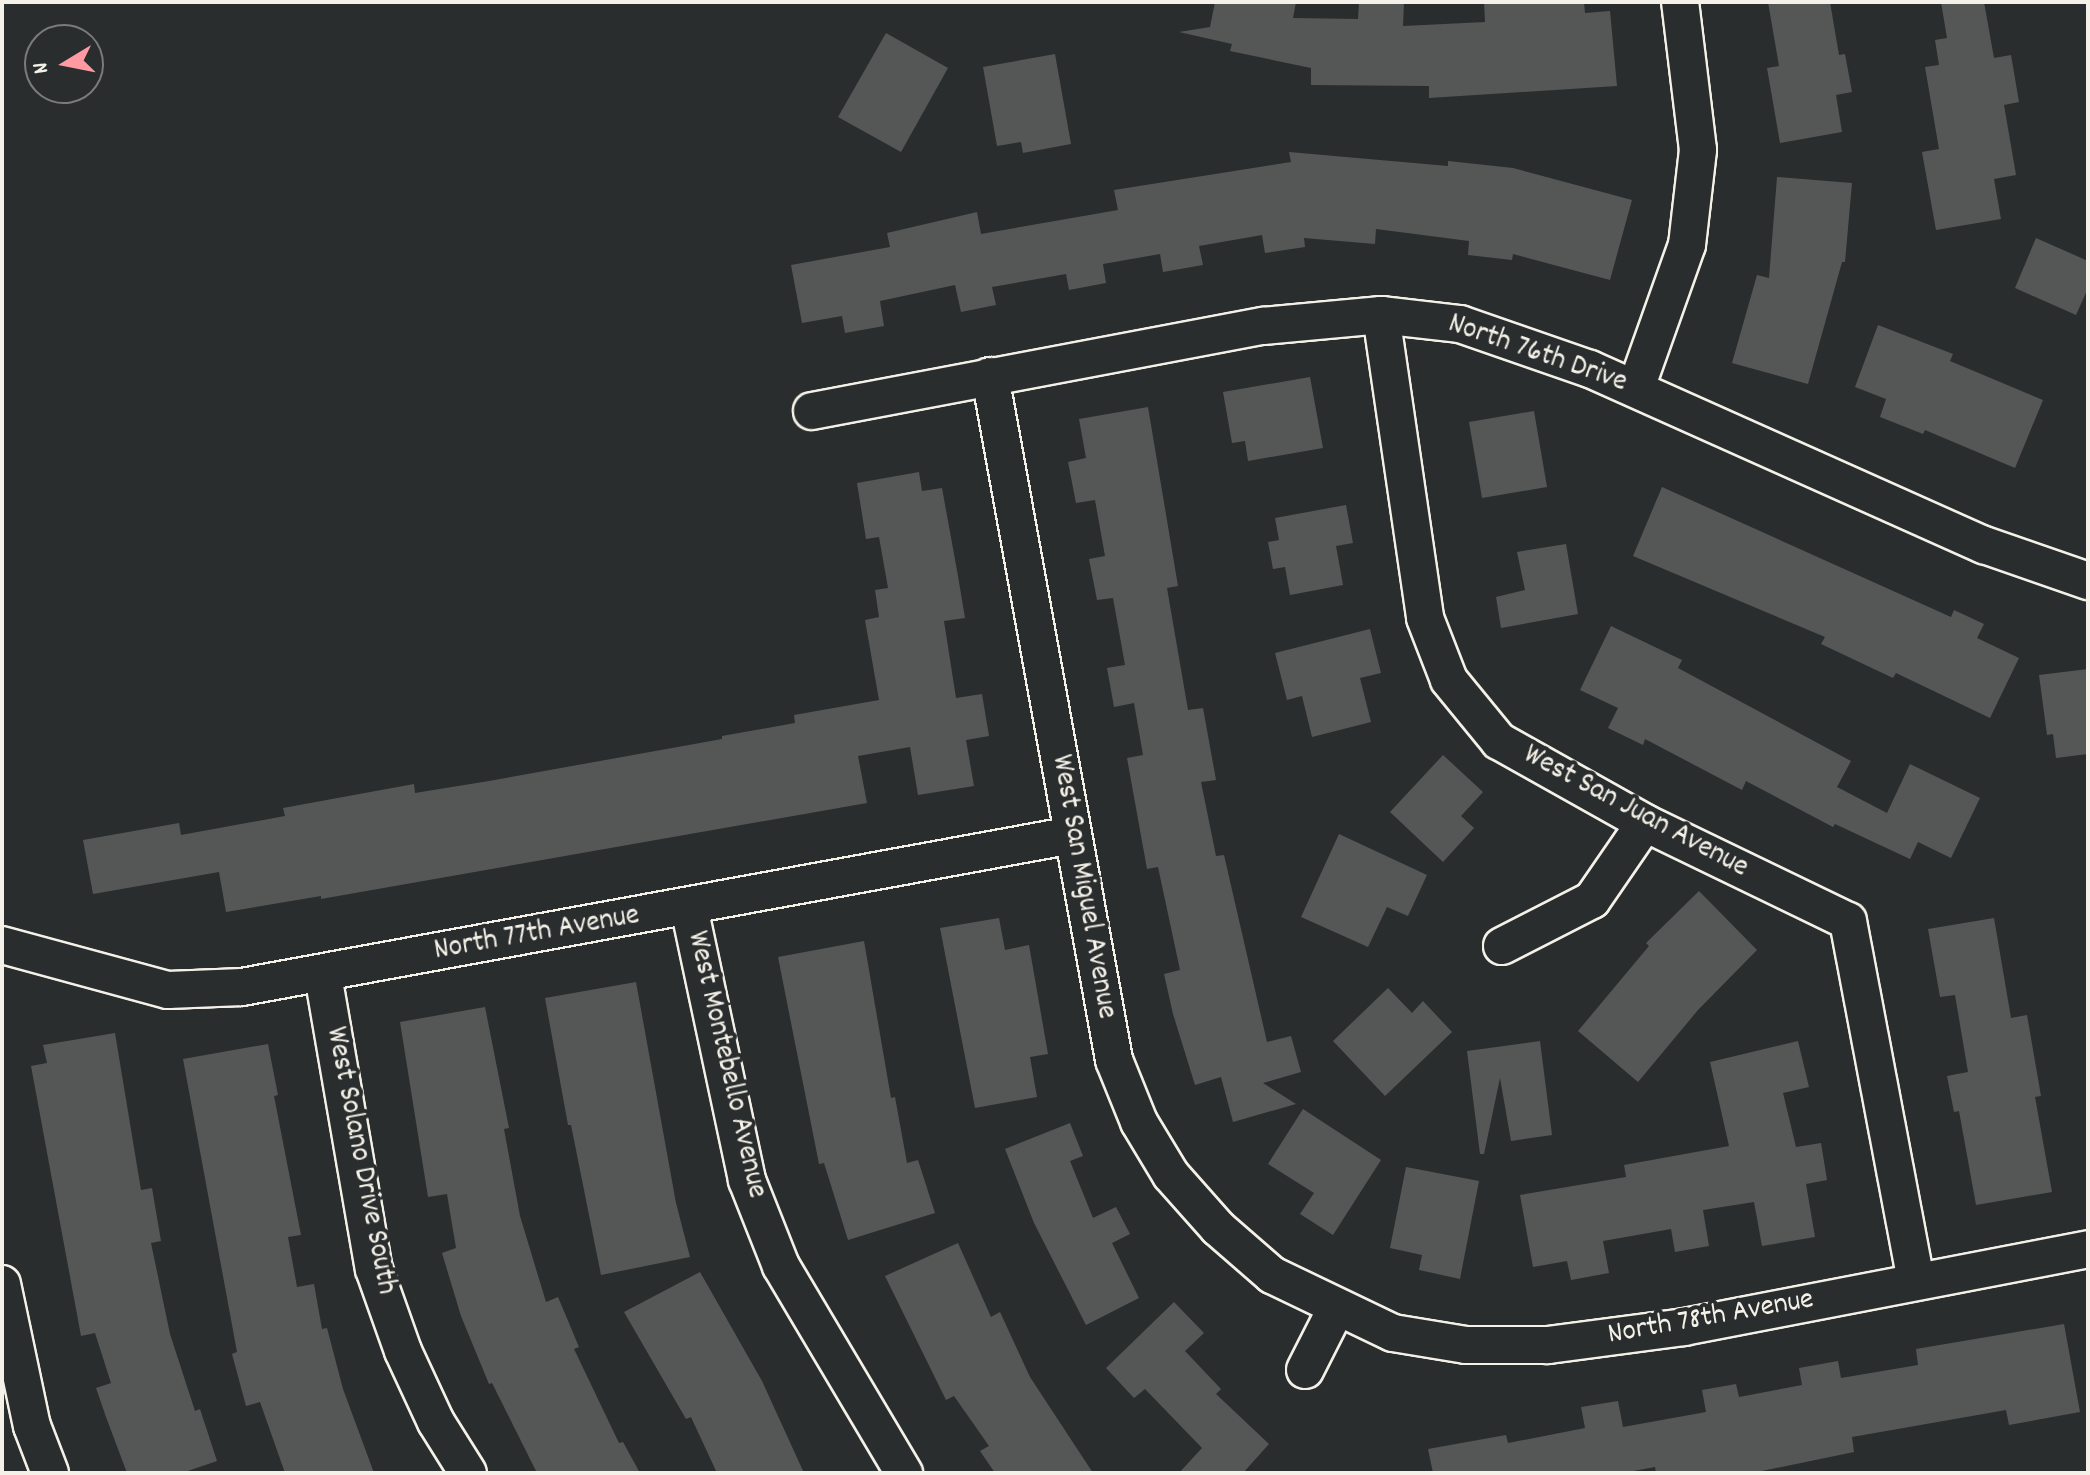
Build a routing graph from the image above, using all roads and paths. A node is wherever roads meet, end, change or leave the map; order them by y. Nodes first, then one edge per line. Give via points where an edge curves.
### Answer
1 (1680, 2) edge
2 (1381, 315) junction
3 (990, 376) junction
4 (1636, 388) junction
5 (812, 411) dead end
6 (2088, 581) edge
7 (1645, 823) junction
8 (1073, 835) junction
9 (689, 907) junction
10 (2, 945) edge
11 (1502, 946) dead end
12 (323, 975) junction
13 (2088, 1249) edge
14 (1916, 1281) junction
15 (2, 1284) edge
16 (1336, 1309) junction
17 (1305, 1370) dead end
18 (50, 1473) edge
19 (468, 1473) edge
20 (904, 1473) edge

1 - 4 street via 1698,150 1687,245
2 - 3 street, North 76th Drive via 1263,326
2 - 4 street, North 76th Drive via 1460,324
2 - 7 street, West San Juan Avenue via 1425,618 1449,680 1499,741
3 - 5 street, North 76th Drive
3 - 8 street, West San Miguel Avenue
4 - 6 street, North 76th Drive via 1984,545
7 - 11 street via 1592,900
7 - 14 street, West San Juan Avenue via 1848,921
8 - 9 street, North 77th Avenue
8 - 16 street, West San Miguel Avenue via 1114,1060 1139,1122 1171,1175 1218,1228 1272,1275
9 - 12 street, North 77th Avenue
9 - 20 street, West Montebello Avenue via 747,1180 781,1266
10 - 12 street, North 77th Avenue via 168,990 242,987
12 - 19 street, West Solano Drive South via 374,1269 403,1351 436,1422
13 - 14 street, North 78th Avenue
14 - 16 street, North 78th Avenue via 1684,1327 1548,1345 1466,1345 1393,1333
15 - 18 street via 32,1426
16 - 17 street

